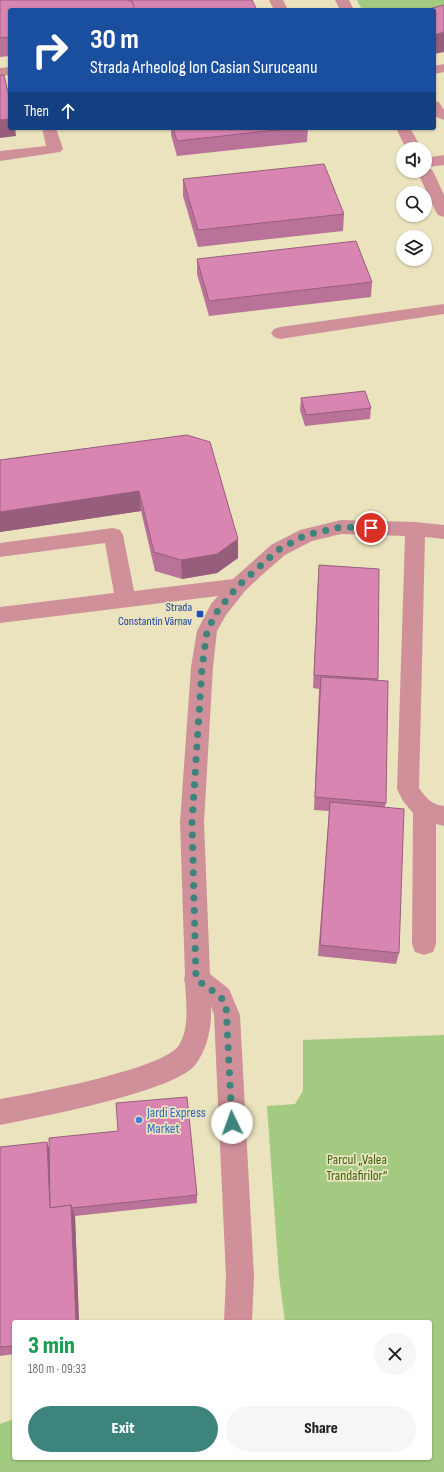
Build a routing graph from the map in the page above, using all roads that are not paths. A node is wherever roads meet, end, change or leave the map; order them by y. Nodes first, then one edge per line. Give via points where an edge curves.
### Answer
1 (436, 110) edge
2 (444, 116) edge
3 (50, 130) edge
4 (404, 130) edge
5 (410, 142) edge
6 (0, 156) edge
7 (444, 160) edge
8 (432, 162) edge
9 (427, 178) edge
10 (444, 212) edge
11 (444, 309) edge
12 (280, 333) dead end
13 (415, 529) junction
14 (444, 532) edge
15 (0, 550) edge
16 (238, 586) junction
17 (125, 599) junction
18 (0, 615) edge
19 (434, 814) edge
20 (424, 944) dead end
21 (196, 979) junction
22 (0, 1112) edge
23 (238, 1320) edge

1 - 2 street
3 - 6 street via 55,150
4 - 5 street
7 - 8 street
9 - 10 street
11 - 12 street
13 - 14 street
13 - 16 street via 341,527 306,535 278,550
13 - 19 street via 408,789 414,801
15 - 17 street via 113,535
16 - 17 street
16 - 21 street via 218,610 207,631 202,668 192,822
17 - 18 street
19 - 20 street
21 - 22 street via 199,1019 196,1037 187,1056 171,1068 56,1102
21 - 23 street via 220,996 226,1005 240,1277

